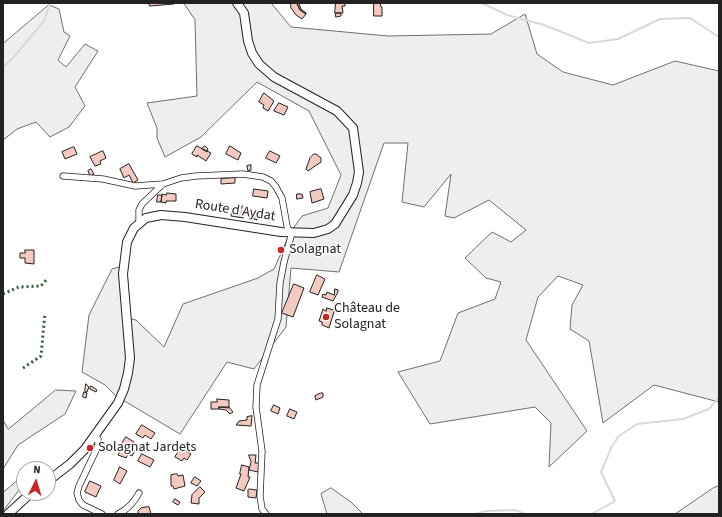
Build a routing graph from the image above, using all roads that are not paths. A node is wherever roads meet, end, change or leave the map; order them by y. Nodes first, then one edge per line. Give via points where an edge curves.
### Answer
1 (237, 3) edge
2 (63, 176) dead end
3 (163, 184) junction
4 (139, 223) junction
5 (290, 233) junction
6 (95, 435) junction
7 (56, 475) edge
8 (139, 492) dead end
9 (22, 501) edge
10 (264, 512) edge
11 (8, 514) edge
12 (102, 514) edge
13 (118, 514) edge
14 (257, 514) edge

1 - 5 main road, Route d'Aydat via 244,13 248,41 259,64 274,77 337,111 353,128 359,172 355,189 335,224 314,233
2 - 3 street via 103,179 135,186
3 - 4 street via 140,207
3 - 5 street via 196,176 243,174 263,177 271,181 282,198
4 - 5 main road, Route d'Aydat via 151,217 167,215
4 - 6 main road via 127,242 123,274 130,344 128,373 118,403
5 - 10 street via 280,283 278,319 257,385 257,423 262,451 260,496
6 - 7 main road via 70,464
6 - 12 street via 98,446 77,493 84,505
8 - 13 street via 135,500
9 - 11 main road
10 - 14 street

